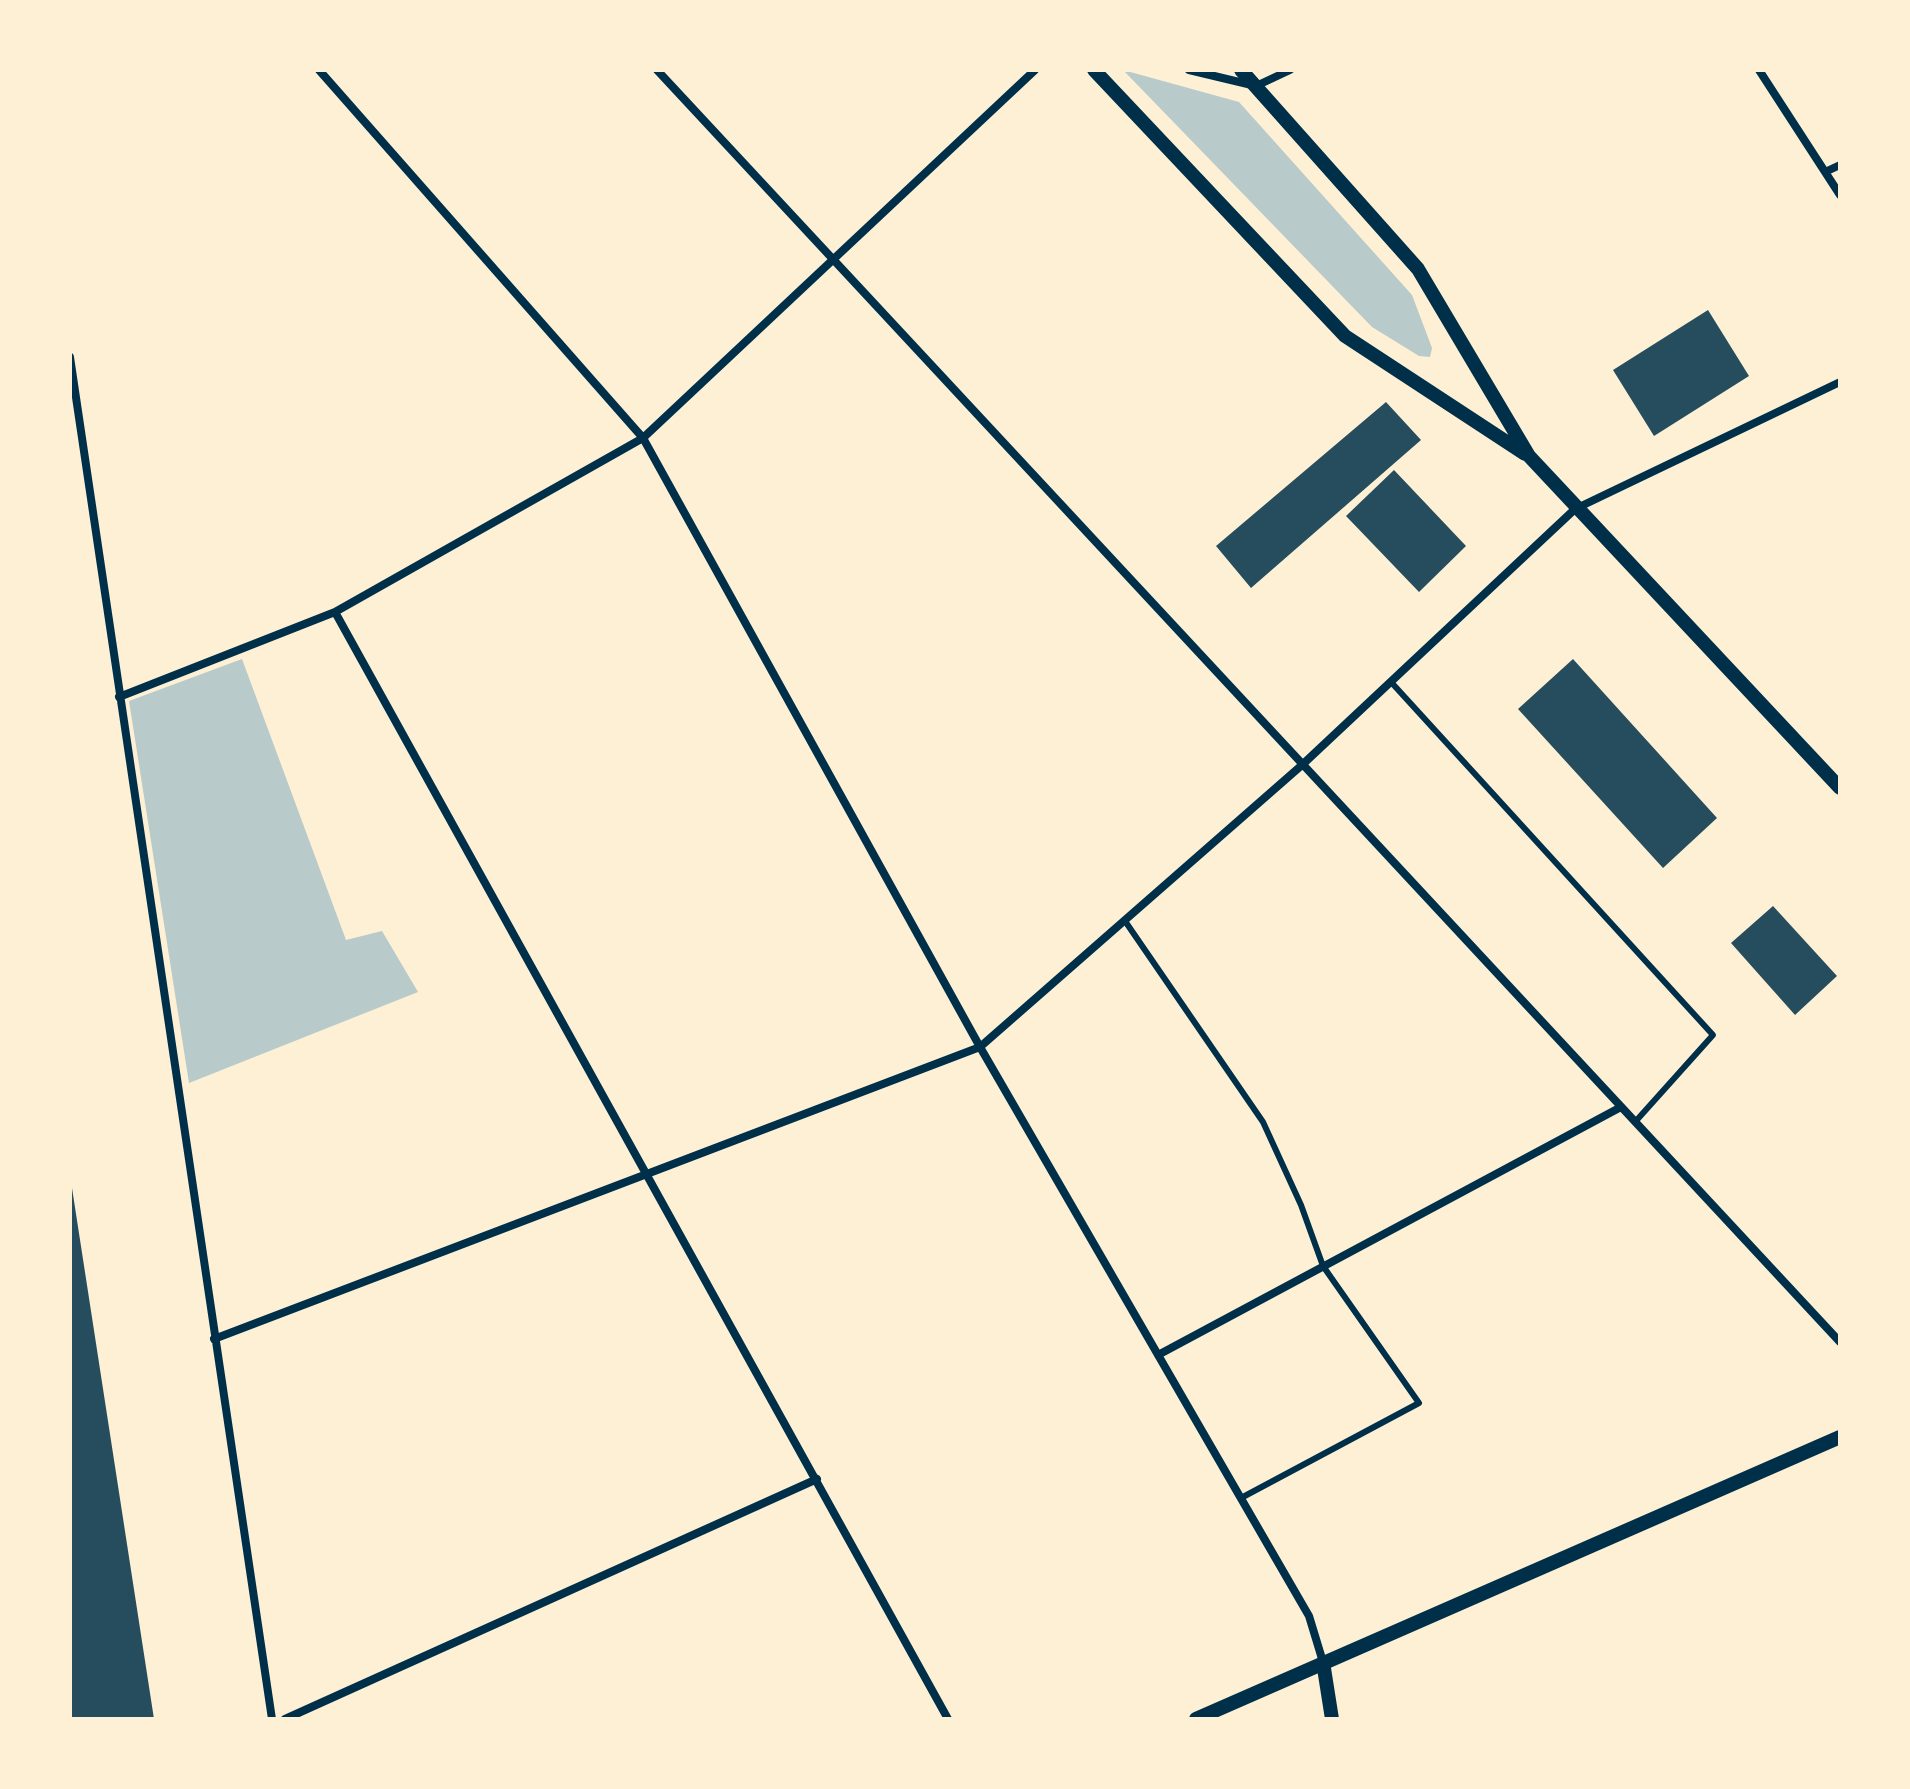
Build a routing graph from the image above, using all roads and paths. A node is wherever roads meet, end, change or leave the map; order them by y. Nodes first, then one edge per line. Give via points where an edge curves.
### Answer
1 (319, 70) edge
2 (657, 70) edge
3 (1035, 70) edge
4 (1094, 70) edge
5 (1189, 70) edge
6 (1241, 70) edge
7 (1290, 70) edge
8 (1759, 70) edge
9 (1256, 86) junction
10 (1840, 165) edge
11 (1825, 172) junction
12 (1840, 195) edge
13 (834, 262) junction
14 (70, 357) edge
15 (1840, 382) edge
16 (643, 438) junction
17 (1529, 456) junction
18 (1575, 509) junction
19 (335, 612) junction
20 (1391, 682) junction
21 (119, 697) junction
22 (1302, 765) junction
23 (1840, 788) edge
24 (1125, 921) junction
25 (980, 1047) junction
26 (1621, 1107) junction
27 (1635, 1122) junction
28 (647, 1176) junction
29 (1323, 1266) junction
30 (214, 1339) junction
31 (1840, 1342) edge
32 (1158, 1355) junction
33 (1840, 1437) edge
34 (817, 1479) junction
35 (1241, 1498) junction
36 (1323, 1662) junction
37 (272, 1719) edge
38 (285, 1719) edge
39 (948, 1719) edge
40 (1196, 1719) edge
41 (1332, 1719) edge

1 - 16 street
2 - 13 street
3 - 13 street
4 - 17 street via 1345,336
5 - 9 street
6 - 9 street
7 - 9 street
8 - 11 street
9 - 17 street via 1418,269
10 - 11 street
11 - 12 street
13 - 16 street
13 - 22 street
14 - 21 street
15 - 18 street
16 - 19 street
16 - 25 street
17 - 18 street
18 - 20 street
18 - 23 street
19 - 21 street
19 - 28 street
20 - 22 street
20 - 27 lane via 1713,1035
21 - 30 street
22 - 24 street
22 - 26 street
24 - 25 street
24 - 29 lane via 1263,1122
25 - 28 street
25 - 32 street
26 - 27 street
26 - 29 street
27 - 31 street
28 - 30 street
28 - 34 street
29 - 32 street
29 - 35 lane via 1419,1403
30 - 37 street
32 - 35 street
33 - 36 street
34 - 38 street
34 - 39 street
35 - 36 street via 1309,1616
36 - 40 street
36 - 41 street

